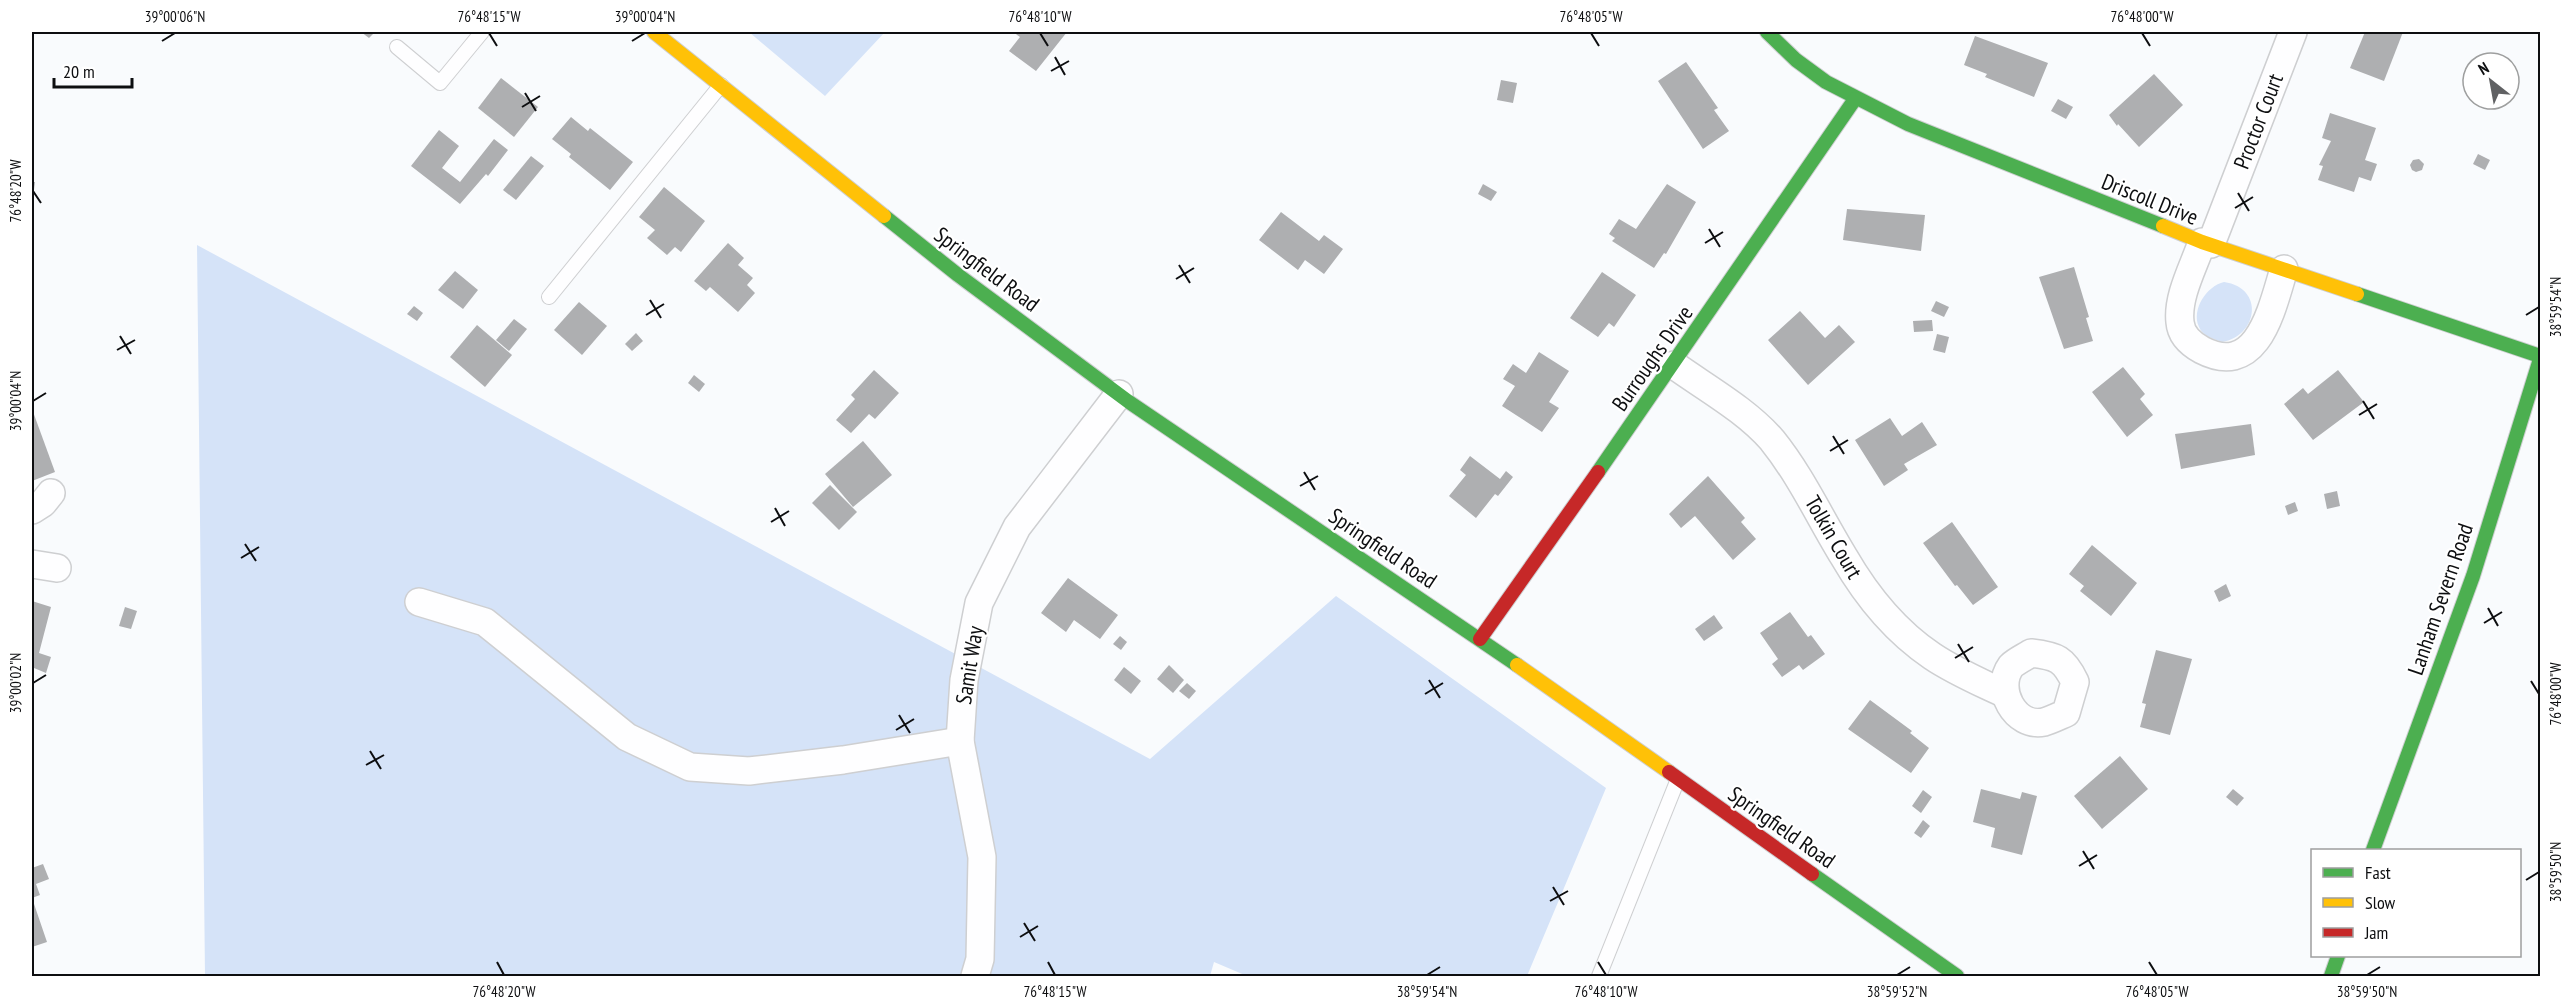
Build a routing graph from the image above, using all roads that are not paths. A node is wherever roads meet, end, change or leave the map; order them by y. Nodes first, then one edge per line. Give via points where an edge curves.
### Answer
1 (482, 32) edge
2 (654, 32) edge
3 (1767, 32) edge
4 (2293, 32) edge
5 (397, 47) dead end
6 (721, 85) junction
7 (1855, 99) junction
8 (2206, 243) junction
9 (2284, 268) junction
10 (549, 297) dead end
11 (2541, 357) edge
12 (1674, 365) junction
13 (1119, 394) junction
14 (419, 602) dead end
15 (1480, 639) junction
16 (2005, 694) dead end
17 (960, 741) junction
18 (1678, 779) junction
19 (2373, 849) edge
20 (2338, 957) edge
21 (975, 976) edge
22 (1599, 976) edge
23 (1957, 976) edge
24 (2331, 976) edge

1 - 5 lane via 440,83
2 - 6 street, Springfield Road
3 - 7 street, Driscoll Drive via 1796,60
4 - 8 street, Proctor Court
6 - 10 lane
6 - 13 street, Springfield Road via 958,275
7 - 8 street, Driscoll Drive via 1995,160
7 - 12 street, Burroughs Drive
8 - 9 street, Driscoll Drive
8 - 9 street via 2183,297 2180,324 2184,336 2211,355 2227,358 2255,342 2272,308
9 - 11 street, Driscoll Drive
11 - 19 street, Lanham Severn Road via 2473,576
12 - 15 street, Burroughs Drive
12 - 16 street, Tolkin Court via 1772,440 1872,600 1900,630 1931,656
13 - 15 street, Springfield Road
13 - 17 street, Samit Way via 1017,527 979,603 964,680
14 - 17 street via 485,622 627,737 690,767 749,771
15 - 18 street, Springfield Road
17 - 21 street, Samit Way via 982,857 980,959
18 - 22 lane
18 - 23 street, Springfield Road
20 - 24 street

